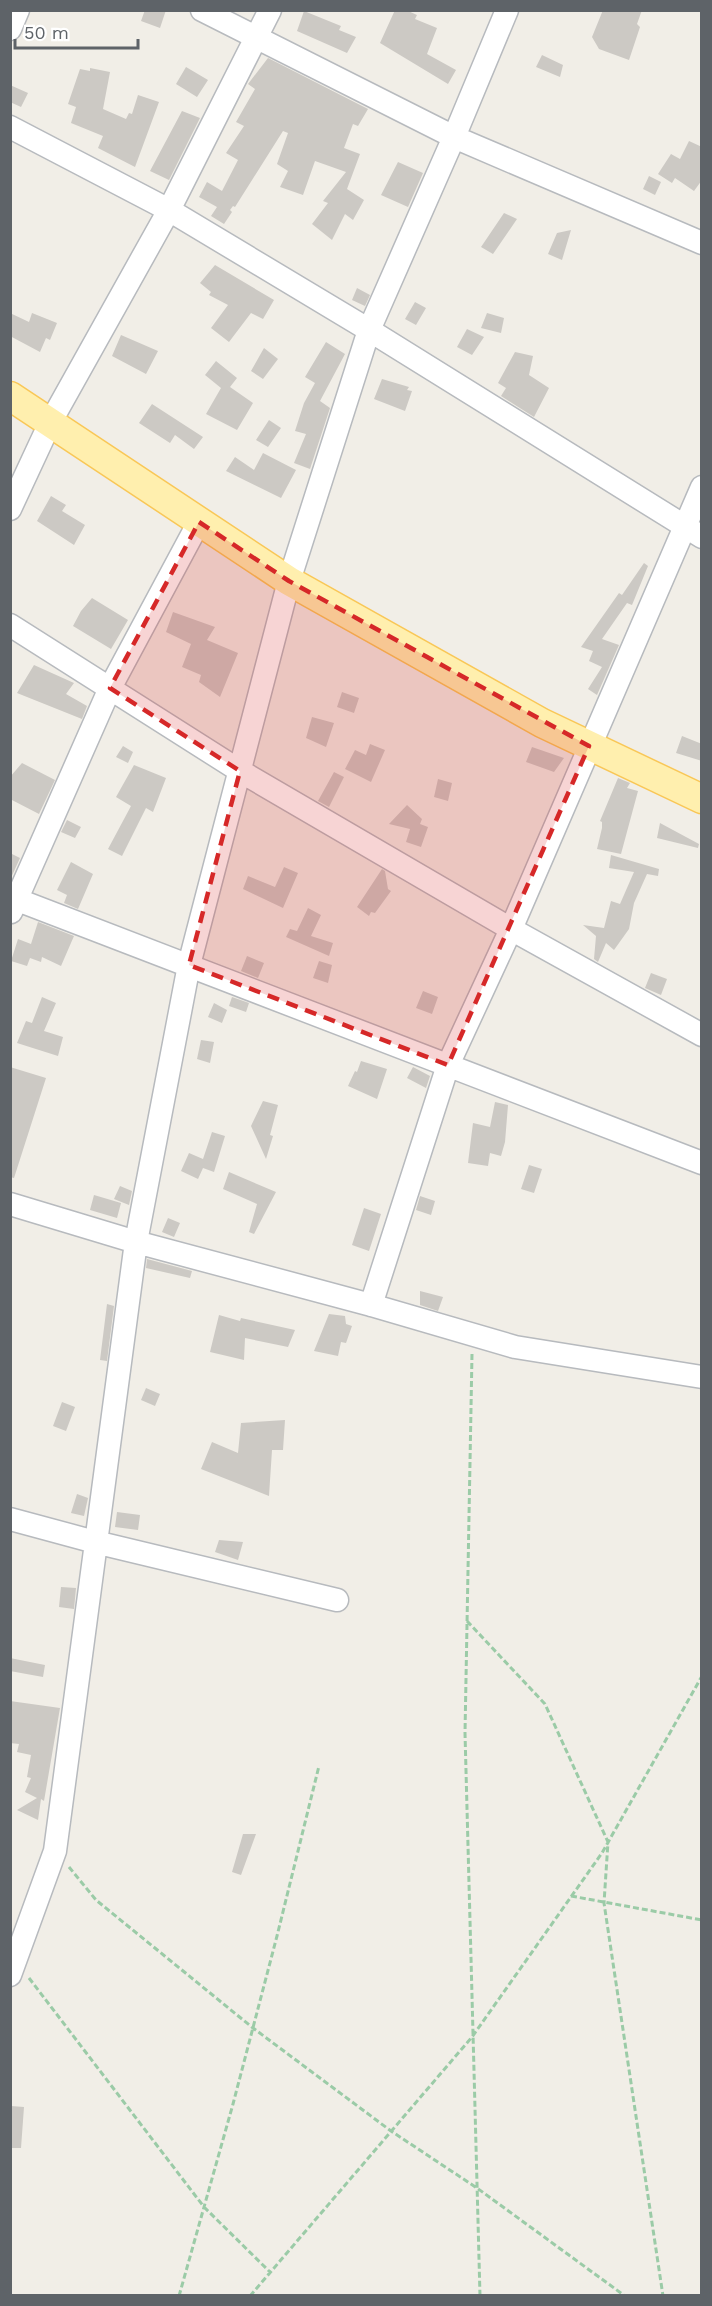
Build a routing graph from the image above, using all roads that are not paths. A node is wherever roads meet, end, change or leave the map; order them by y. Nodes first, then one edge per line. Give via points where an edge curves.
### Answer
1 (18, 10) edge
2 (202, 10) edge
3 (270, 10) edge
4 (507, 10) edge
5 (10, 29) edge
6 (256, 36) junction
7 (10, 127) edge
8 (454, 137) junction
9 (169, 210) junction
10 (702, 243) edge
11 (369, 330) junction
12 (10, 396) edge
13 (50, 423) junction
14 (702, 487) edge
15 (10, 508) edge
16 (199, 522) junction
17 (693, 532) edge
18 (290, 581) junction
19 (10, 625) edge
20 (110, 688) junction
21 (590, 746) junction
22 (240, 771) junction
23 (702, 799) edge
24 (13, 904) edge
25 (511, 928) junction
26 (189, 965) junction
27 (702, 1035) edge
28 (448, 1065) junction
29 (702, 1163) edge
30 (10, 1204) edge
31 (136, 1242) junction
32 (371, 1305) junction
33 (702, 1377) edge
34 (10, 1519) edge
35 (95, 1542) junction
36 (337, 1600) dead end
37 (12, 1965) edge

1 - 5 street
2 - 6 street
3 - 6 street
4 - 8 street
6 - 8 street
6 - 9 street
7 - 9 street
8 - 10 street
8 - 11 street
9 - 11 street
9 - 13 street
11 - 17 street
11 - 18 street
12 - 13 main road
13 - 15 street
13 - 16 main road
14 - 17 street
16 - 18 main road
16 - 20 street
17 - 21 street
18 - 21 main road
18 - 22 street
19 - 20 street
20 - 22 street
20 - 24 street
21 - 23 main road
21 - 25 street
22 - 25 street
22 - 26 street
24 - 26 street
25 - 27 street
25 - 28 street
26 - 28 street
26 - 31 street
28 - 29 street
28 - 32 street
30 - 31 street
31 - 32 street
31 - 35 street
32 - 33 street via 515,1347
34 - 35 street
35 - 36 street
35 - 37 street via 55,1851

